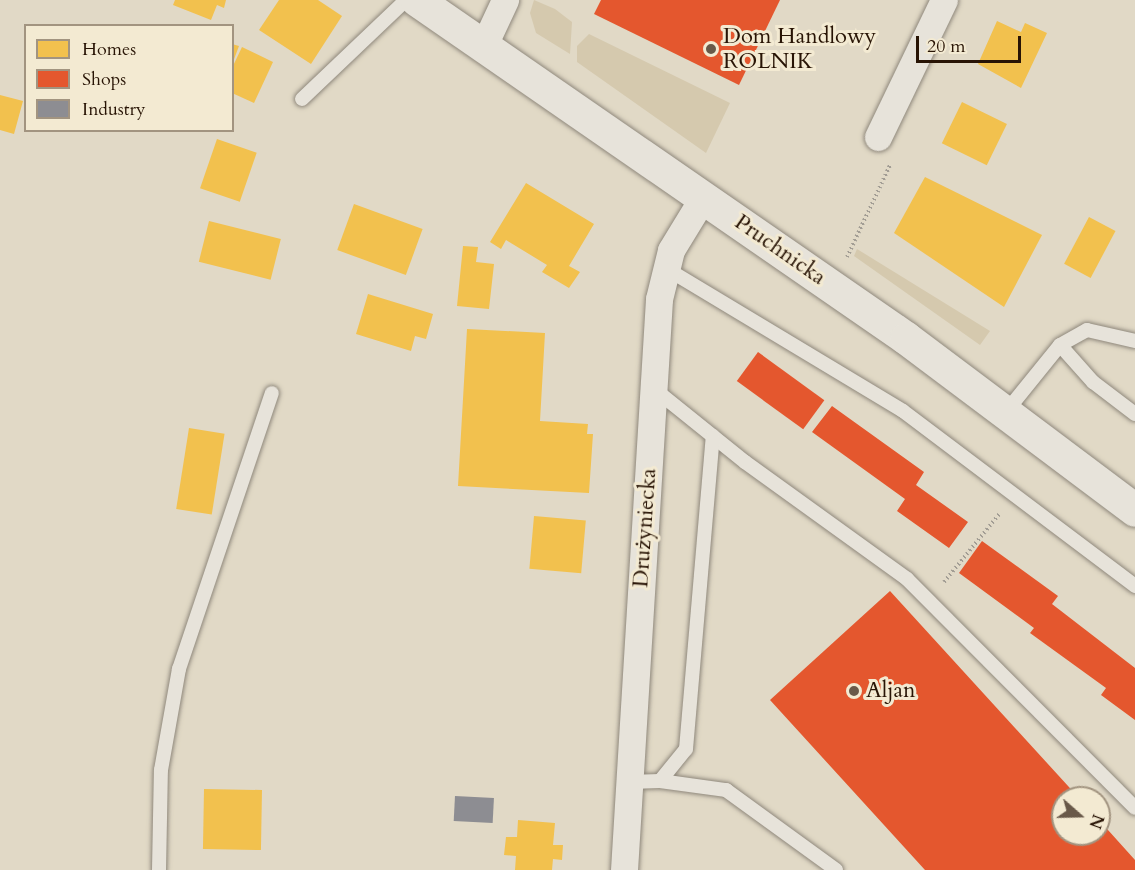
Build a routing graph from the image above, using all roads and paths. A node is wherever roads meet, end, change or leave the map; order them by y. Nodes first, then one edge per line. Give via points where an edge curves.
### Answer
1 (406, 0) edge
2 (417, 0) edge
3 (505, 0) edge
4 (944, 0) edge
5 (484, 45) junction
6 (302, 99) dead end
7 (878, 137) dead end
8 (704, 196) junction
9 (667, 268) junction
10 (1135, 341) edge
11 (1060, 345) junction
12 (653, 388) junction
13 (272, 393) dead end
14 (1005, 413) junction
15 (1135, 414) edge
16 (713, 436) junction
17 (1015, 495) junction
18 (1135, 510) edge
19 (1135, 586) edge
20 (929, 601) junction
21 (660, 781) junction
22 (629, 782) junction
23 (1135, 808) edge
24 (159, 870) edge
25 (624, 870) edge
26 (836, 870) edge

1 - 6 lane
2 - 5 main road, Pruchnicka
3 - 5 street
4 - 7 street
5 - 8 main road, Pruchnicka
8 - 9 street, Drużyniecka via 672,250
8 - 14 main road, Pruchnicka
9 - 12 street, Drużyniecka via 659,299
9 - 17 lane via 903,411
10 - 11 lane via 1087,330
11 - 14 lane
11 - 15 lane via 1093,382
12 - 16 lane
12 - 22 street, Drużyniecka
13 - 24 lane via 179,669 161,770
14 - 18 main road, Pruchnicka
16 - 20 lane via 907,579
16 - 21 lane via 686,749
17 - 19 lane
17 - 20 path
20 - 23 lane
21 - 22 lane
21 - 26 lane via 726,790
22 - 25 street, Drużyniecka

